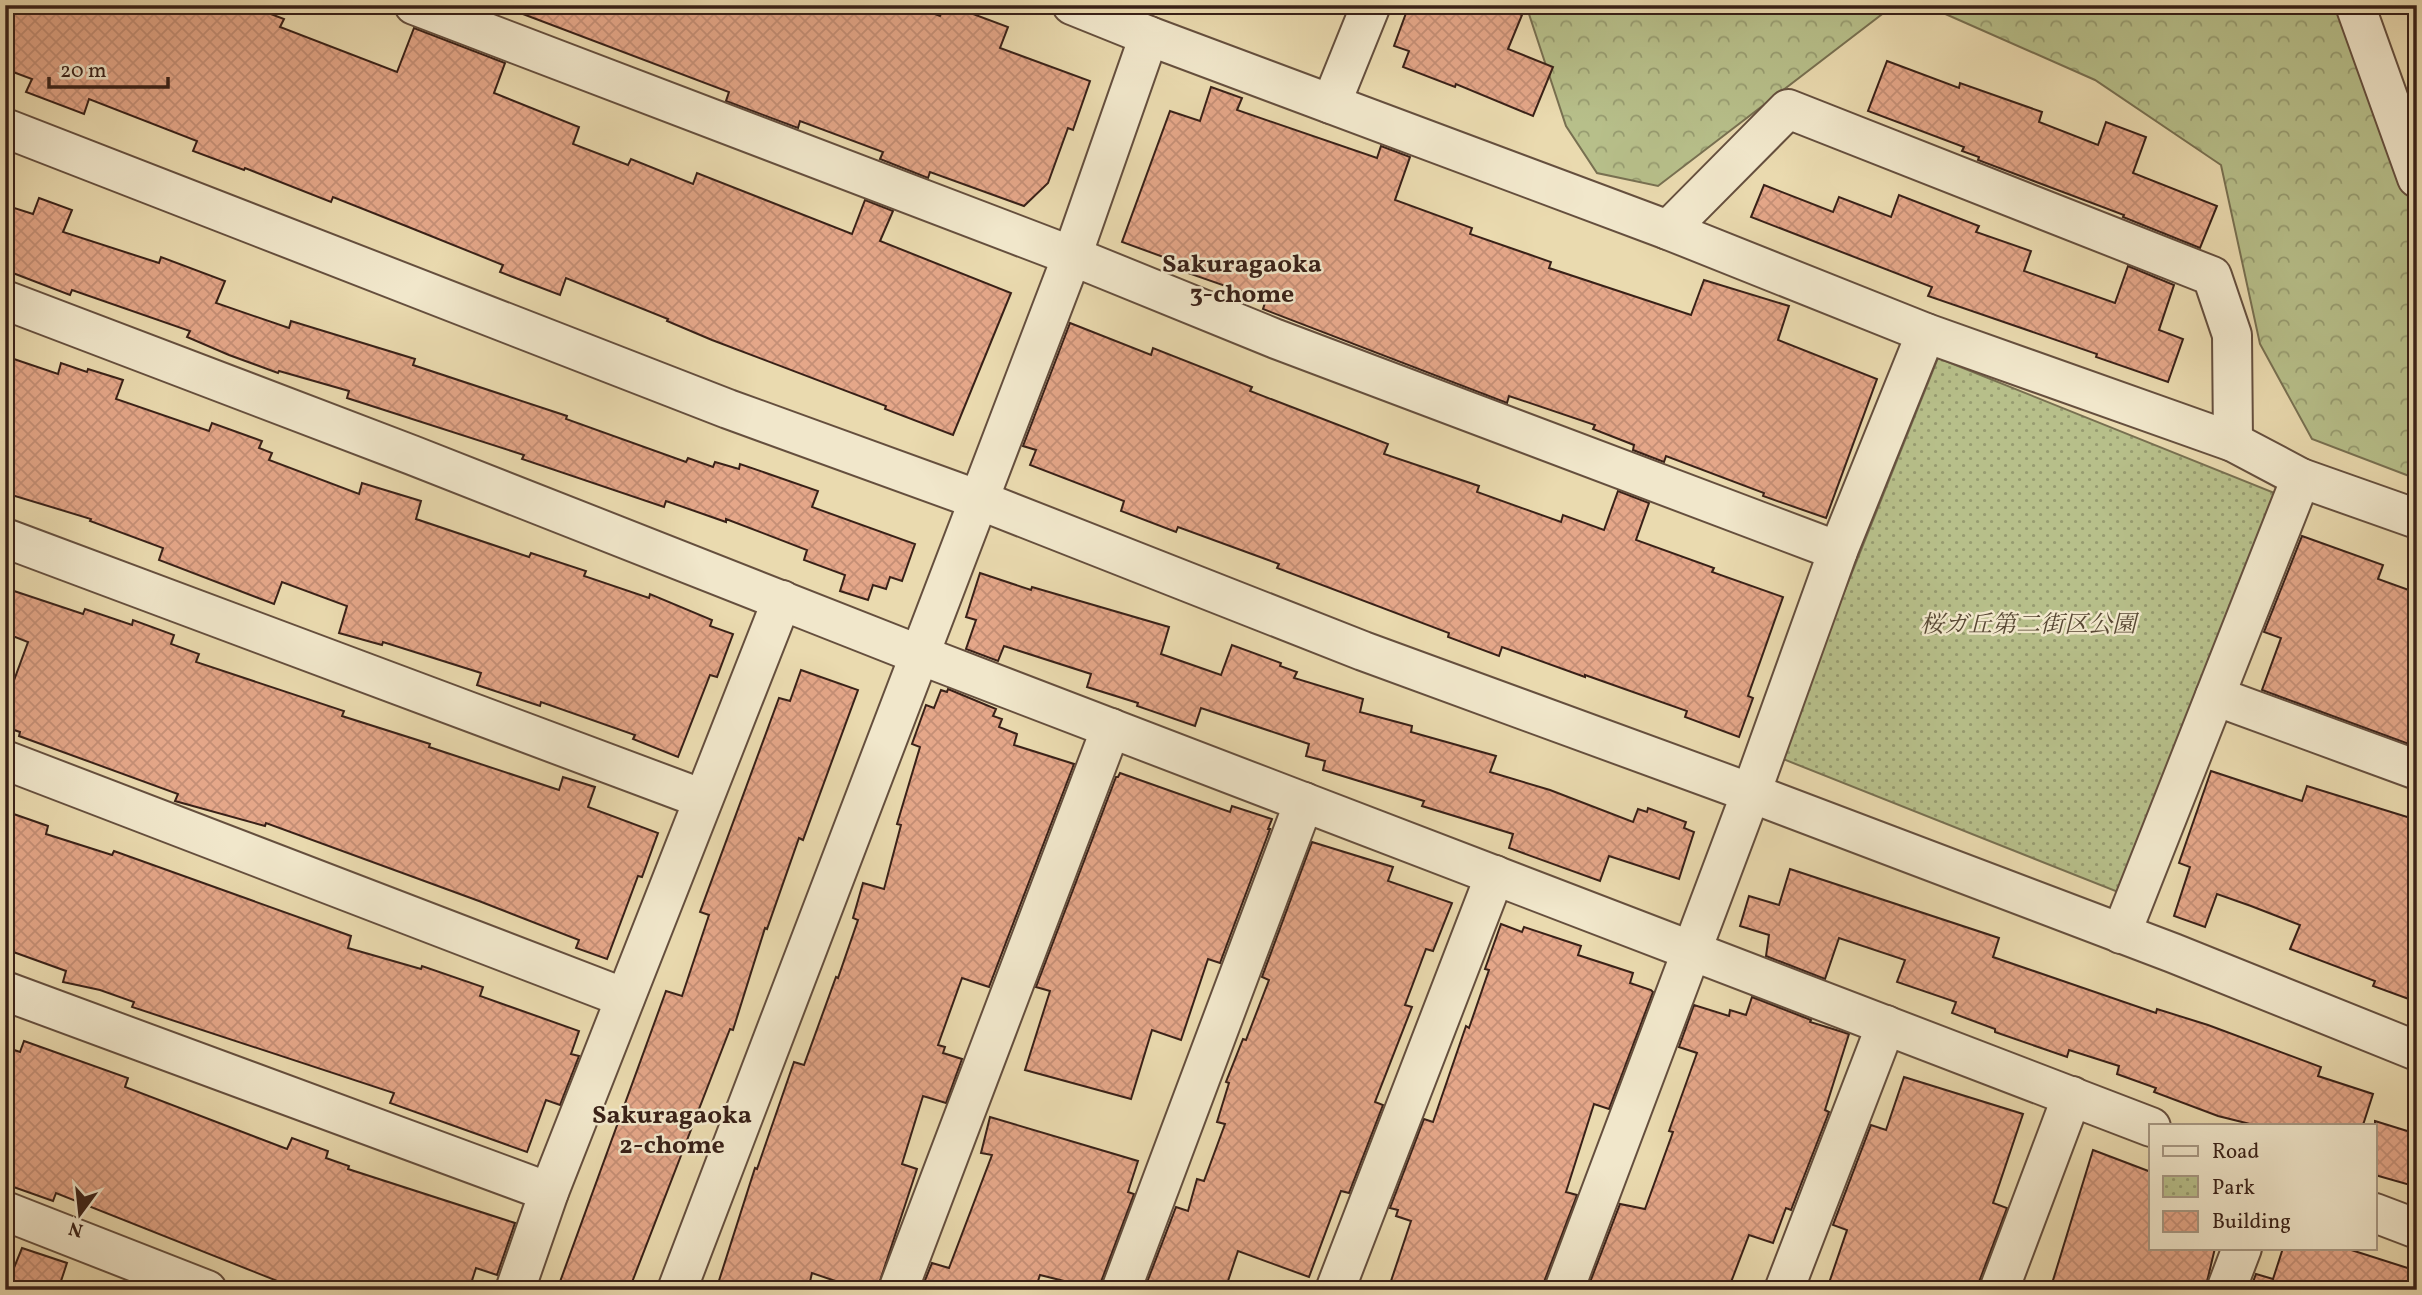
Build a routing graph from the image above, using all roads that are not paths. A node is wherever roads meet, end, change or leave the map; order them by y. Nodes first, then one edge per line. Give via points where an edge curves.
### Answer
1 (414, 5) edge
2 (1072, 5) edge
3 (1371, 5) edge
4 (2355, 5) edge
5 (1149, 36) junction
6 (1331, 104) junction
7 (5, 128) edge
8 (2417, 178) edge
9 (1668, 230) junction
10 (1072, 256) junction
11 (5, 300) edge
12 (1926, 333) junction
13 (2233, 442) junction
14 (2301, 478) junction
15 (979, 500) junction
16 (2417, 519) edge
17 (5, 538) edge
18 (1838, 551) junction
19 (782, 600) junction
20 (920, 655) junction
21 (2215, 696) junction
22 (1111, 728) junction
23 (5, 760) edge
24 (2417, 770) edge
25 (1751, 793) junction
26 (704, 799) junction
27 (1304, 802) junction
28 (1495, 875) junction
29 (2121, 934) junction
30 (1692, 950) junction
31 (5, 991) edge
32 (625, 998) junction
33 (1886, 1025) junction
34 (2417, 1051) edge
35 (2072, 1096) junction
36 (2149, 1126) edge
37 (549, 1192) junction
38 (5, 1210) edge
39 (2376, 1213) edge
40 (2417, 1229) edge
41 (2241, 1250) edge
42 (206, 1290) edge
43 (515, 1290) edge
44 (677, 1290) edge
45 (898, 1290) edge
46 (1121, 1290) edge
47 (1335, 1290) edge
48 (1564, 1290) edge
49 (1784, 1290) edge
50 (1999, 1290) edge
51 (2226, 1290) edge

1 - 10 street
2 - 5 street
3 - 6 street
4 - 8 street
5 - 6 street
5 - 10 street
6 - 9 street
7 - 15 street via 728,409
9 - 12 street
9 - 13 street via 1788,109 2212,276 2232,335
10 - 15 street
10 - 18 street via 1276,339
11 - 19 street
12 - 13 street
12 - 18 street
13 - 14 street
14 - 16 street
14 - 21 street
15 - 20 street
15 - 25 street via 1363,651
17 - 26 street
18 - 25 street
19 - 20 street
19 - 26 street
20 - 22 street
20 - 44 street
21 - 24 street
21 - 29 street
22 - 27 street
22 - 45 street
23 - 32 street
25 - 29 street
25 - 30 street
26 - 32 street
27 - 28 street
27 - 46 street
28 - 30 street
28 - 47 street
29 - 34 street
30 - 33 street
30 - 48 street
31 - 37 street
32 - 37 street
33 - 35 street
33 - 49 street
35 - 36 street
35 - 50 street
37 - 43 street
38 - 42 street
39 - 40 street
41 - 51 street

